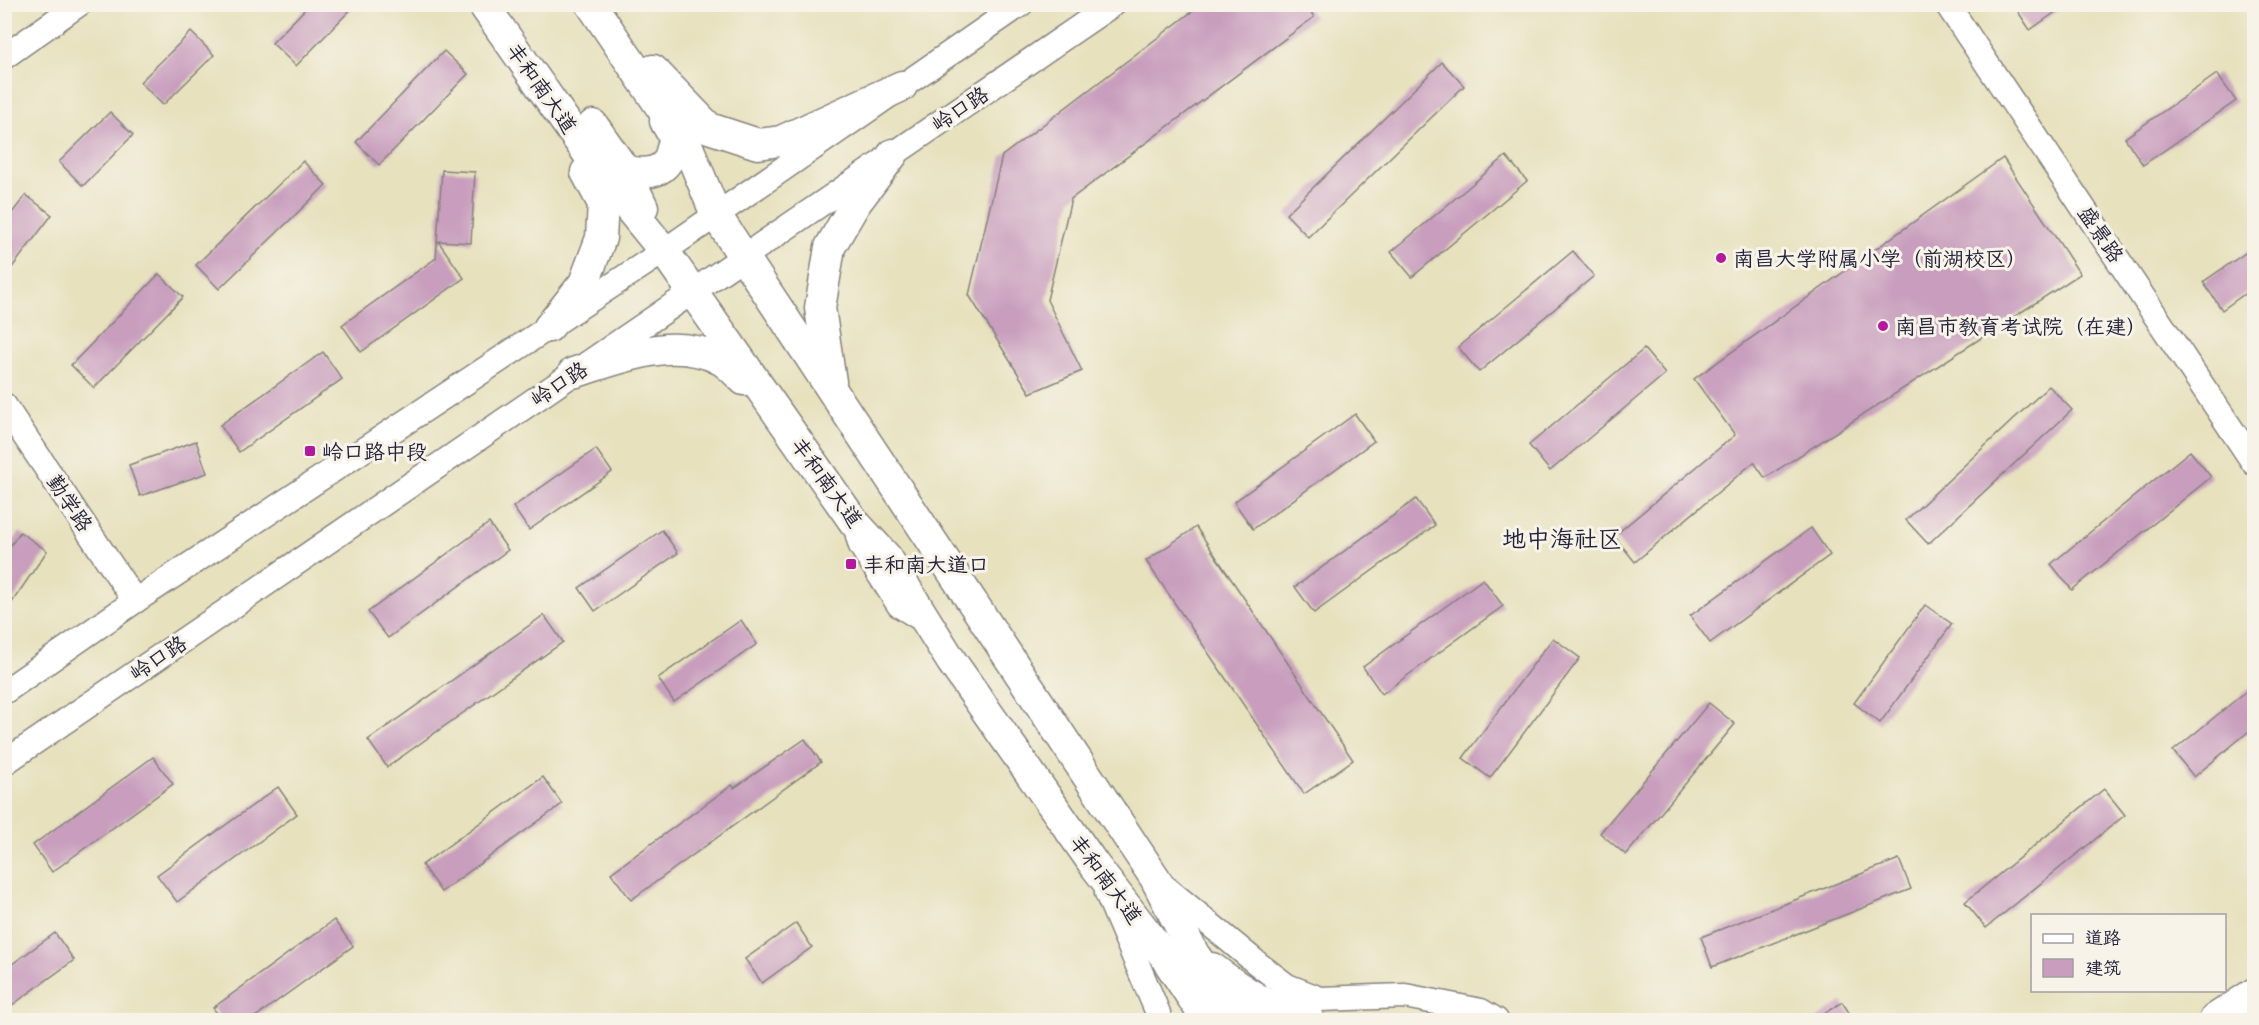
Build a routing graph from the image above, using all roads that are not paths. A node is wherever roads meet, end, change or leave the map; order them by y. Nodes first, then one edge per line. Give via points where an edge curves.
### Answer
1 (79, 4) edge
2 (484, 4) edge
3 (1021, 4) edge
4 (1113, 4) edge
5 (1947, 4) edge
6 (592, 5) edge
7 (4, 57) edge
8 (524, 63) junction
9 (646, 85) junction
10 (902, 86) junction
11 (575, 136) junction
12 (893, 154) junction
13 (626, 172) junction
14 (716, 215) junction
15 (664, 250) junction
16 (743, 256) junction
17 (693, 292) junction
18 (549, 327) junction
19 (573, 374) junction
20 (833, 391) junction
21 (769, 401) junction
22 (4, 405) edge
23 (2254, 463) edge
24 (135, 601) junction
25 (4, 692) edge
26 (4, 763) edge
27 (1095, 866) junction
28 (1155, 878) junction
29 (1163, 954) junction
30 (1194, 954) junction
31 (2254, 995) edge
32 (1159, 1020) edge
33 (1182, 1020) edge
34 (1207, 1020) edge
35 (1240, 1020) edge
36 (1309, 1020) edge
37 (1496, 1020) edge
38 (2216, 1020) edge

1 - 7 street
2 - 8 main road, 丰和南大道
2 - 13 main road via 552,68
3 - 10 street
4 - 12 street, 岭口路
5 - 23 street, 盛景路
6 - 9 main road, 丰和南大道
6 - 10 main road via 709,128 758,144 781,141
8 - 11 main road, 丰和南大道
8 - 18 main road via 603,204 600,238 584,283
9 - 13 main road via 674,138 669,160 648,174
9 - 14 main road, 丰和南大道 via 688,147
10 - 14 street
11 - 13 main road via 609,165
11 - 15 main road, 丰和南大道
12 - 16 street, 岭口路
12 - 20 main road via 855,204 830,247 820,308
13 - 15 main road
14 - 15 street
14 - 16 main road, 丰和南大道
15 - 17 main road, 丰和南大道
15 - 18 street
16 - 17 street, 岭口路
16 - 20 main road, 丰和南大道
17 - 19 street, 岭口路
17 - 21 main road, 丰和南大道
18 - 24 street
19 - 21 main road via 649,350 693,350 719,359
19 - 26 street, 岭口路
20 - 28 main road, 丰和南大道
21 - 27 main road, 丰和南大道 via 854,522 886,558
22 - 24 street, 勤学路
24 - 25 street
27 - 29 main road, 丰和南大道
27 - 32 street
28 - 30 main road, 丰和南大道
28 - 37 street via 1287,986 1320,999 1405,996 1481,1011
29 - 33 main road
29 - 34 main road, 丰和南大道
30 - 35 main road, 丰和南大道
30 - 36 main road via 1243,991 1286,1014
31 - 38 highway

